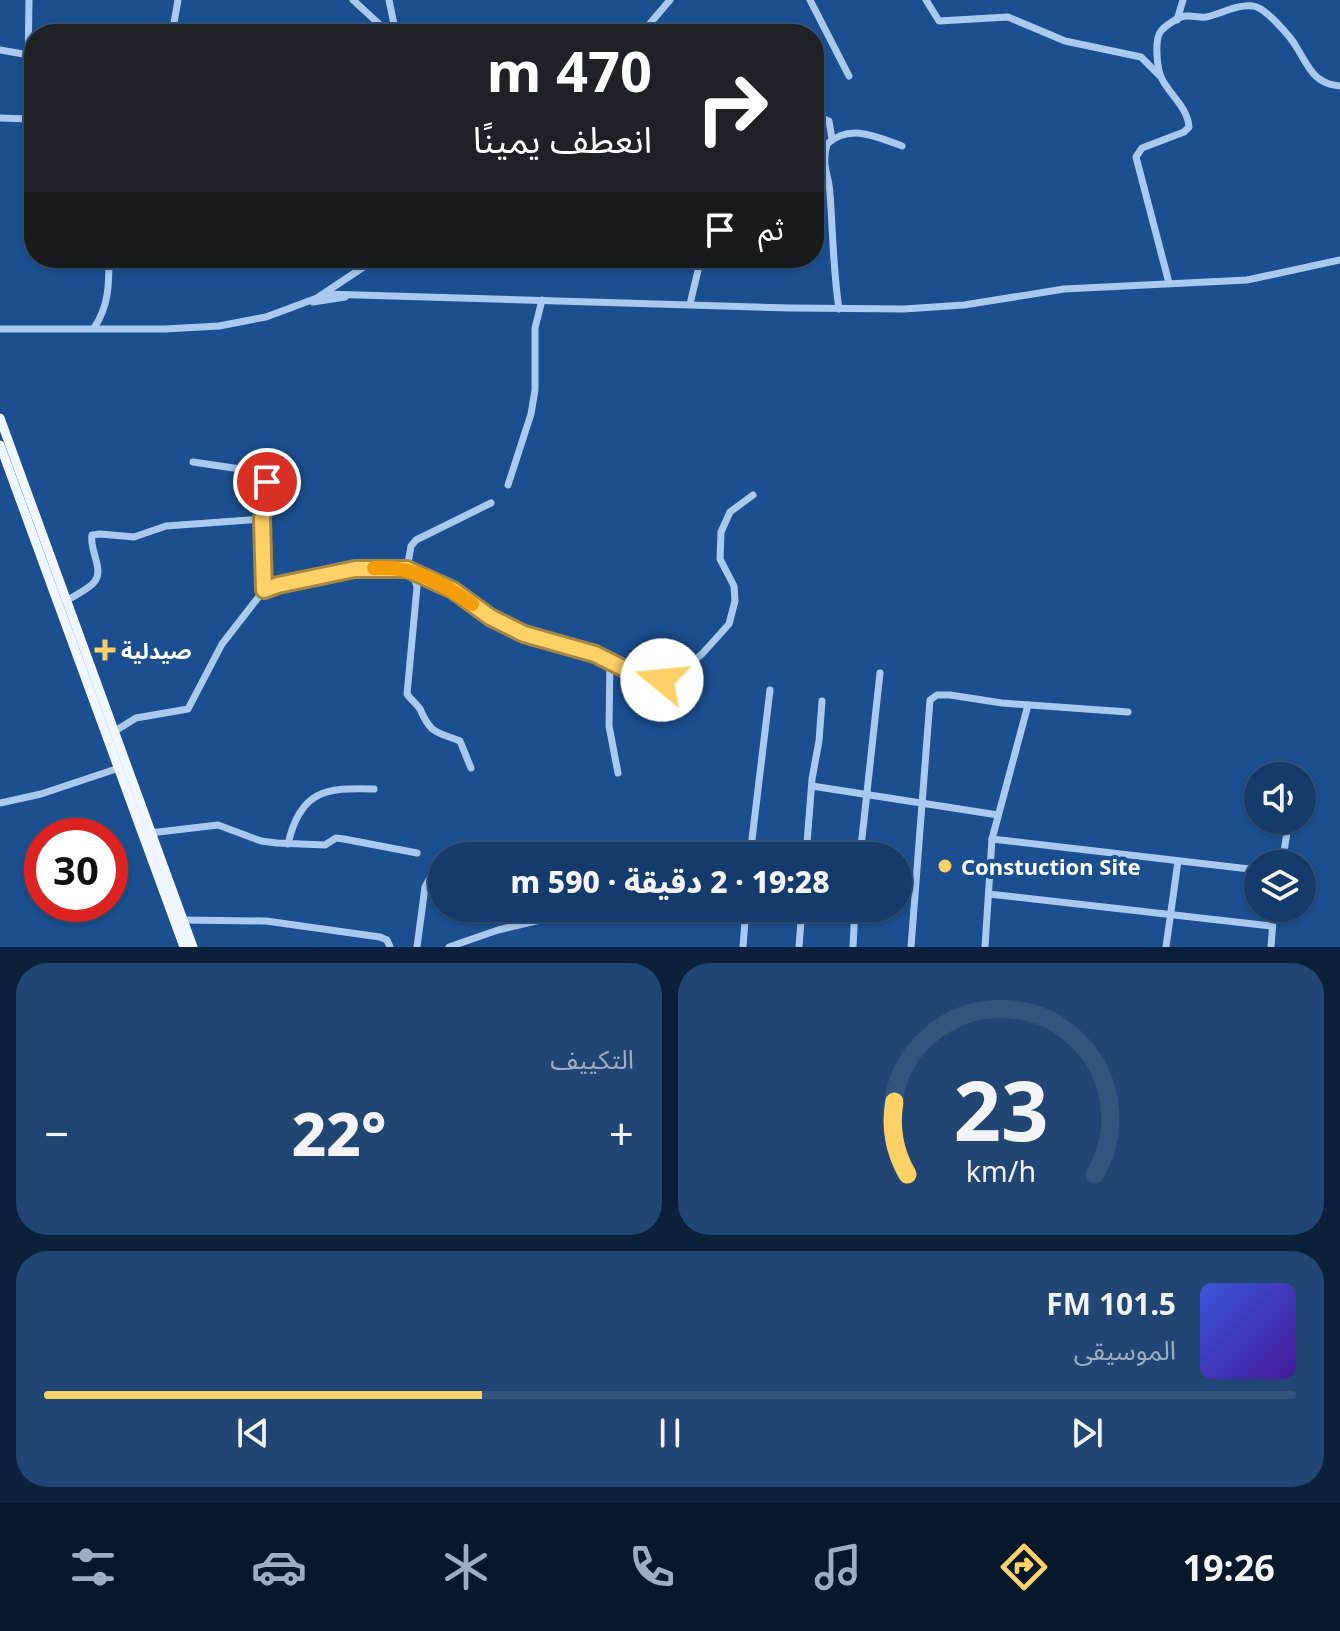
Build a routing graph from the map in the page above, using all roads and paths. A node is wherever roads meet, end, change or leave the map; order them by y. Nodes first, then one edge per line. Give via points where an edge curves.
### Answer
1 (29, 0) edge
2 (178, 0) edge
3 (353, 0) edge
4 (389, 0) edge
5 (670, 0) edge
6 (810, 0) edge
7 (926, 0) edge
8 (1183, 0) edge
9 (1177, 20) junction
10 (29, 24) edge
11 (174, 24) edge
12 (379, 24) edge
13 (394, 24) edge
14 (650, 24) edge
15 (822, 24) edge
16 (824, 27) edge
17 (0, 50) edge
18 (24, 54) edge
19 (849, 76) dead end
20 (1161, 77) junction
21 (1340, 86) edge
22 (0, 118) edge
23 (24, 119) edge
24 (824, 119) edge
25 (832, 139) junction
26 (902, 146) dead end
27 (825, 175) joint
28 (1340, 260) edge
29 (108, 268) edge
30 (363, 268) edge
31 (699, 268) edge
32 (1169, 283) junction
33 (325, 294) junction
34 (351, 295) junction
35 (542, 300) junction
36 (305, 302) junction
37 (690, 304) junction
38 (839, 309) junction
39 (94, 328) junction
40 (0, 329) edge
41 (0, 418) edge
42 (0, 445) edge
43 (193, 462) dead end
44 (508, 485) dead end
45 (753, 495) dead end
46 (491, 503) dead end
47 (262, 519) junction
48 (410, 570) junction
49 (264, 590) junction
50 (68, 600) junction
51 (610, 661) junction
52 (880, 673) dead end
53 (770, 690) dead end
54 (822, 701) dead end
55 (1028, 705) junction
56 (1128, 712) dead end
57 (115, 731) junction
58 (119, 768) junction
59 (471, 768) dead end
60 (618, 773) dead end
61 (812, 786) junction
62 (374, 789) dead end
63 (866, 794) junction
64 (0, 803) edge
65 (921, 804) junction
66 (998, 815) junction
67 (150, 833) junction
68 (992, 839) junction
69 (752, 842) edge
70 (807, 842) edge
71 (861, 842) edge
72 (288, 844) junction
73 (417, 853) dead end
74 (1178, 861) junction
75 (1244, 868) edge
76 (428, 882) edge
77 (989, 894) junction
78 (1171, 914) junction
79 (183, 920) junction
80 (532, 922) edge
81 (745, 922) edge
82 (801, 922) edge
83 (854, 922) edge
84 (1272, 922) edge
85 (1271, 926) junction
86 (184, 947) edge
87 (193, 947) edge
88 (390, 947) edge
89 (417, 947) edge
90 (449, 947) edge
91 (743, 947) edge
92 (799, 947) edge
93 (853, 947) edge
94 (911, 947) edge
95 (985, 947) edge
96 (1166, 947) edge
97 (1271, 947) edge

1 - 10 street
2 - 11 street
3 - 12 street
4 - 13 street
5 - 14 street
6 - 15 street
7 - 20 street via 939,21 1008,17 1065,41 1141,57
8 - 9 street
9 - 20 street via 1159,33
9 - 21 street via 1261,8 1295,44 1316,78
16 - 19 street
17 - 18 street
20 - 32 street via 1189,127 1139,150 1136,162
22 - 23 street
24 - 25 street
25 - 26 street via 852,132
25 - 27 street
27 - 38 street
28 - 32 street via 1247,280
29 - 39 street via 106,304
30 - 33 street
31 - 37 street
32 - 38 street via 1064,289 939,307
33 - 34 street
33 - 36 street
34 - 35 street
34 - 36 street
35 - 37 street
35 - 44 street via 535,328 531,414
36 - 39 street via 219,326
37 - 38 street
39 - 40 street
41 - 50 main road
42 - 58 main road
43 - 47 street via 263,475 267,487
45 - 51 street via 730,512 721,532 720,559 733,582 735,601 726,630 686,667 662,680 647,680
46 - 48 street via 416,540
47 - 49 street
47 - 50 street via 166,526 134,537 92,535 98,576
48 - 49 street via 355,569
48 - 51 street via 524,634
48 - 59 street via 417,587 409,698 425,724 460,741
49 - 57 street via 222,644 188,709 136,718
50 - 57 main road
51 - 60 street via 609,726
52 - 63 street
53 - 69 street
54 - 61 street
55 - 56 street
55 - 65 street via 950,695 930,700
55 - 66 street
57 - 67 main road
58 - 64 street
58 - 86 main road
61 - 63 street
61 - 70 street
62 - 72 street via 320,794 299,811
63 - 65 street
63 - 71 street
65 - 66 street
65 - 94 street
66 - 68 street
67 - 72 street via 218,825 261,841
67 - 79 main road
68 - 74 street
68 - 77 street
72 - 73 street via 325,845 336,838
74 - 75 street
74 - 78 street
76 - 89 street
77 - 78 street
77 - 95 street
78 - 85 street
78 - 96 street
79 - 87 main road
79 - 88 street via 266,921 380,937
80 - 90 street
81 - 91 street
82 - 92 street
83 - 93 street
84 - 85 street
85 - 97 street

